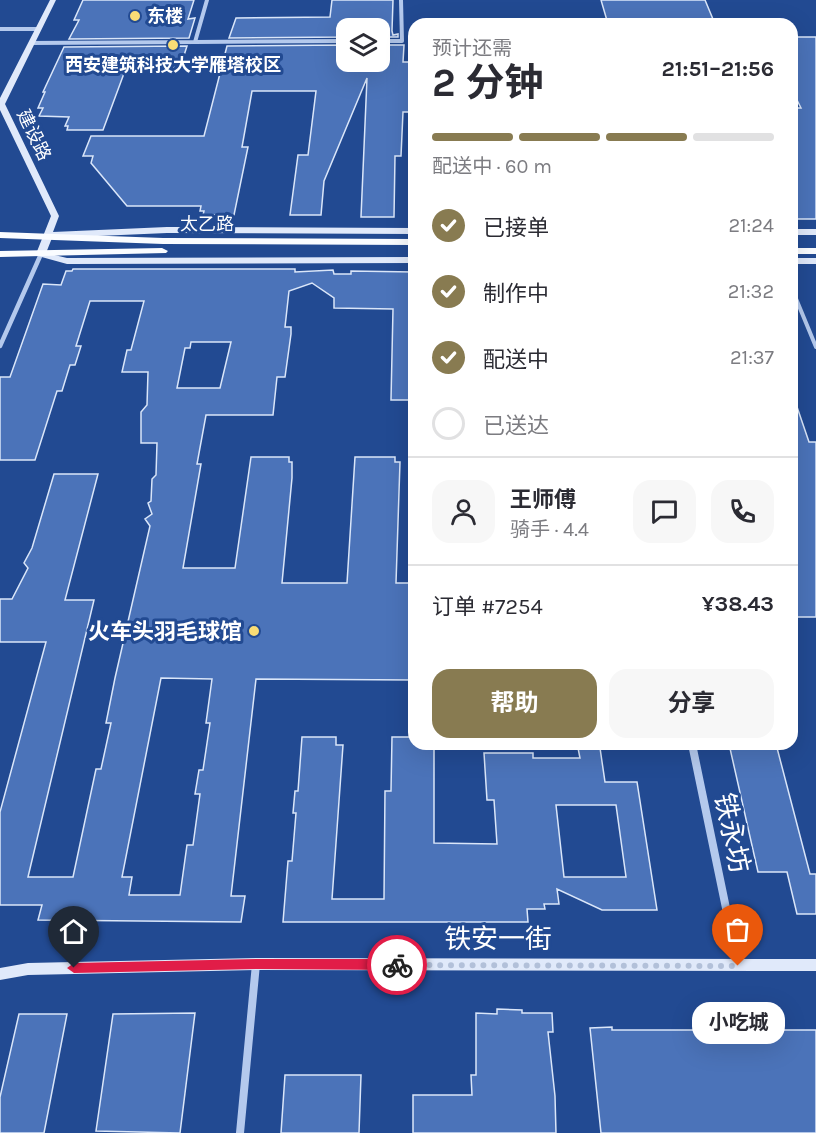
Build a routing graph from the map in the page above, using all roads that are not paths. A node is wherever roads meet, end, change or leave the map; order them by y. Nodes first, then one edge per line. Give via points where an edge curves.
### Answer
1 (53, 0) edge
2 (207, 0) edge
3 (401, 0) edge
4 (0, 29) edge
5 (38, 29) junction
6 (336, 41) edge
7 (390, 41) edge
8 (195, 42) junction
9 (31, 43) junction
10 (0, 104) edge
11 (408, 231) edge
12 (798, 232) edge
13 (816, 232) edge
14 (0, 235) edge
15 (48, 235) junction
16 (408, 242) edge
17 (798, 243) edge
18 (816, 243) edge
19 (408, 251) edge
20 (798, 251) edge
21 (816, 251) edge
22 (0, 254) edge
23 (41, 254) junction
24 (408, 260) edge
25 (798, 261) edge
26 (816, 261) edge
27 (798, 303) edge
28 (0, 346) edge
29 (816, 346) edge
30 (693, 750) edge
31 (256, 964) junction
32 (816, 965) edge
33 (738, 966) junction
34 (0, 974) edge
35 (240, 1133) edge

1 - 5 street, 建设路
2 - 8 street
3 - 7 street via 402,41
4 - 5 street
5 - 9 street, 建设路
6 - 8 street
8 - 9 street
9 - 10 street, 建设路
10 - 15 street, 建设路 via 55,216
11 - 15 street
12 - 13 street
14 - 15 main road, 太乙路
15 - 16 main road, 太乙路 via 163,241
15 - 23 street, 建设路
17 - 18 main road
19 - 23 main road, 太乙路
20 - 21 main road
22 - 23 main road, 太乙路
23 - 24 street via 67,261
23 - 28 street
25 - 26 street
27 - 29 lane
30 - 33 street, 铁永坊
31 - 33 street, 铁安一街
31 - 34 street, 铁安一街 via 28,969
31 - 35 street
32 - 33 street, 铁安一街

